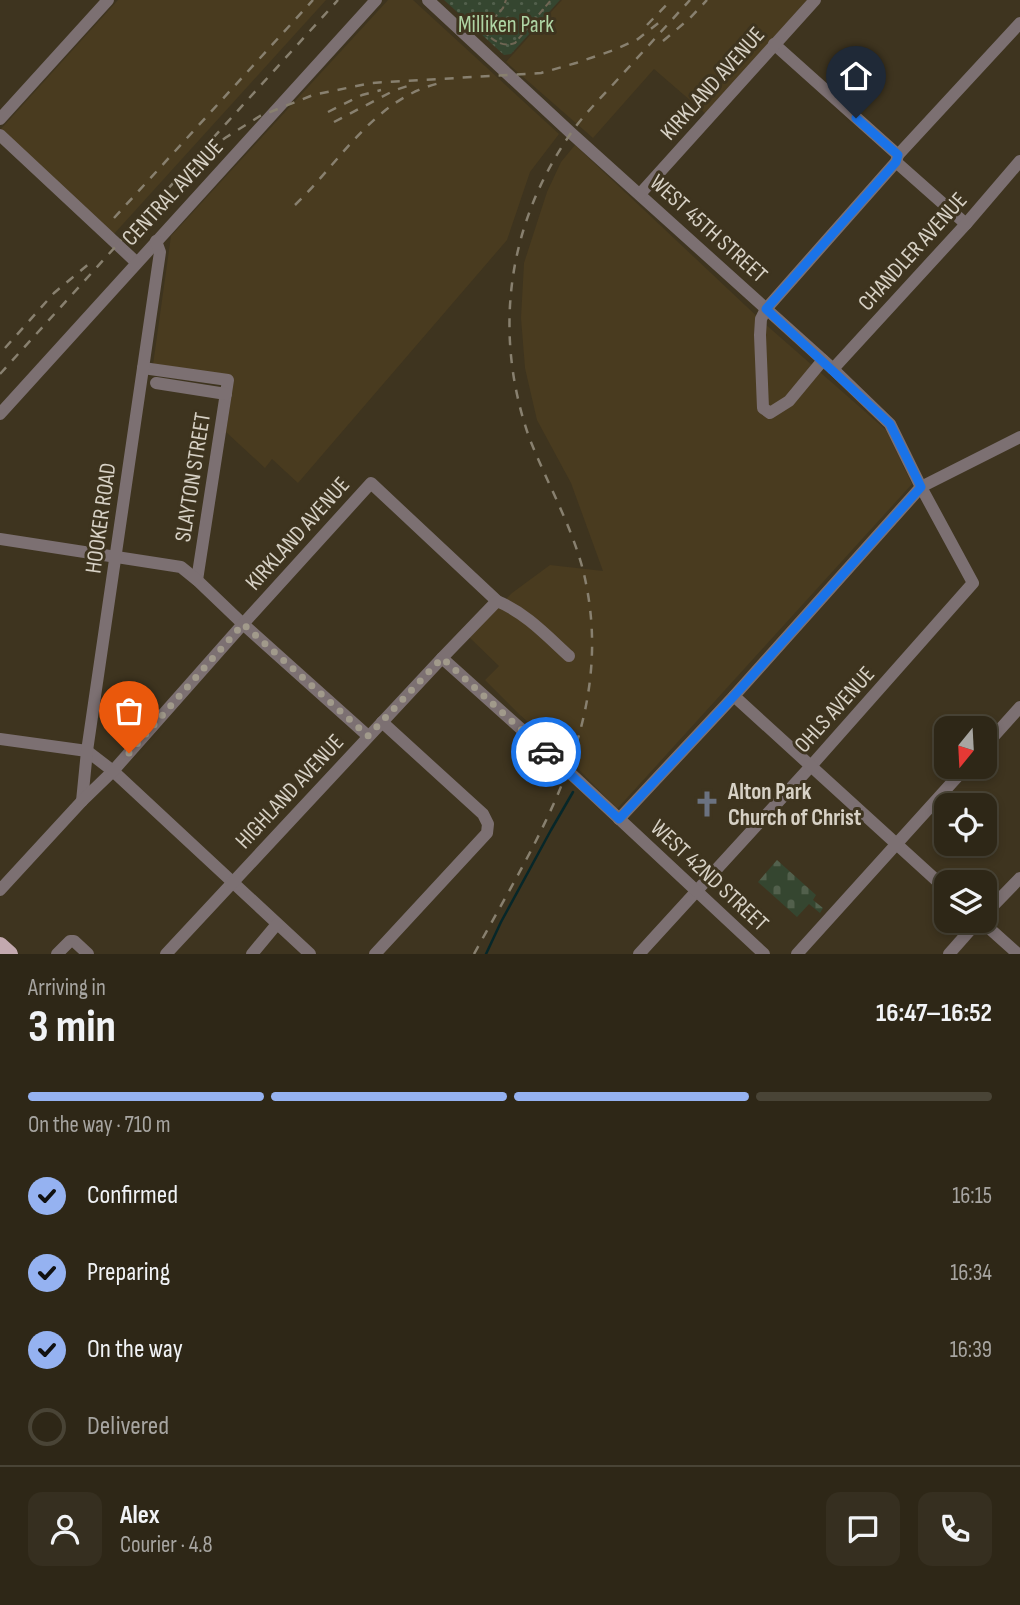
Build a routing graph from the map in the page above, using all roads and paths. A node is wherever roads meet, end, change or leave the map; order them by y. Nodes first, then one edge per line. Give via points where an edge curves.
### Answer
1 (107, 0) edge
2 (376, 0) edge
3 (428, 0) edge
4 (506, 0) edge
5 (551, 0) edge
6 (815, 0) edge
7 (1020, 23) edge
8 (478, 27) dead end
9 (483, 31) junction
10 (774, 44) junction
11 (0, 119) edge
12 (0, 135) edge
13 (897, 159) junction
14 (1020, 160) edge
15 (640, 194) junction
16 (966, 224) junction
17 (156, 240) junction
18 (136, 262) junction
19 (766, 309) junction
20 (823, 360) junction
21 (143, 368) junction
22 (833, 369) junction
23 (156, 383) dead end
24 (227, 387) junction
25 (0, 414) edge
26 (1020, 437) edge
27 (921, 487) junction
28 (0, 539) edge
29 (116, 557) junction
30 (197, 580) junction
31 (973, 583) joint
32 (497, 601) junction
33 (243, 624) junction
34 (569, 656) dead end
35 (442, 658) junction
36 (734, 696) junction
37 (1020, 707) edge
38 (382, 722) junction
39 (998, 732) edge
40 (368, 736) junction
41 (0, 739) edge
42 (87, 751) junction
43 (811, 766) junction
44 (113, 771) junction
45 (955, 779) edge
46 (82, 801) junction
47 (619, 819) junction
48 (897, 845) junction
49 (1020, 877) edge
50 (934, 878) edge
51 (233, 883) junction
52 (0, 890) edge
53 (696, 891) junction
54 (997, 901) edge
55 (277, 924) junction
56 (968, 933) edge
57 (995, 933) edge
58 (0, 945) edge
59 (10, 954) edge
60 (57, 954) edge
61 (88, 954) edge
62 (166, 954) edge
63 (252, 954) edge
64 (310, 954) edge
65 (375, 954) edge
66 (639, 954) edge
67 (765, 954) edge
68 (797, 954) edge
69 (949, 954) edge
70 (1018, 954) edge

1 - 11 street
2 - 17 street, CENTRAL AVENUE
3 - 15 street, WEST 45TH STREET
4 - 9 path
5 - 9 path via 515,43 495,42
6 - 10 street, KIRKLAND AVENUE
7 - 13 street
8 - 9 path
10 - 13 street
10 - 15 street, KIRKLAND AVENUE
12 - 18 street
13 - 16 street
13 - 19 street
14 - 16 street, CHANDLER AVENUE
15 - 19 street, WEST 45TH STREET
16 - 22 street, CHANDLER AVENUE
17 - 18 street, CENTRAL AVENUE
17 - 21 street, HOOKER ROAD via 160,251
18 - 25 street, CENTRAL AVENUE
19 - 20 street, WEST 45TH STREET
19 - 20 street via 760,335 764,408 770,413 789,401
20 - 22 street, WEST 45TH STREET
21 - 24 street
21 - 29 street, HOOKER ROAD
22 - 27 street, WEST 45TH STREET via 890,424
23 - 24 street
24 - 30 street, SLAYTON STREET
26 - 27 street
27 - 31 street, WEST 45TH STREET
27 - 36 street
28 - 29 street
29 - 30 street via 181,567
29 - 42 street, HOOKER ROAD
30 - 33 street
31 - 43 street, OHLS AVENUE
32 - 33 street, KIRKLAND AVENUE via 371,483
32 - 34 street via 528,619
32 - 35 street, HIGHLAND AVENUE
33 - 40 street
33 - 44 street, KIRKLAND AVENUE
35 - 38 street, HIGHLAND AVENUE
35 - 47 street, WEST 42ND STREET
36 - 43 street
36 - 47 street
37 - 39 street
38 - 40 street, HIGHLAND AVENUE
38 - 65 street via 483,814 488,824 487,833
40 - 51 street, HIGHLAND AVENUE
41 - 42 street
42 - 44 street
42 - 46 street, HOOKER ROAD
43 - 48 street
43 - 53 street, OHLS AVENUE
44 - 46 street, KIRKLAND AVENUE
44 - 51 street
45 - 48 street
46 - 52 street, KIRKLAND AVENUE
47 - 53 street, WEST 42ND STREET
48 - 50 street
48 - 68 street
49 - 54 street
51 - 55 street
51 - 62 street, HIGHLAND AVENUE
53 - 66 street, OHLS AVENUE
53 - 67 street, WEST 42ND STREET
55 - 63 street
55 - 64 street
56 - 69 street
57 - 70 street
58 - 59 main road
60 - 61 street via 74,941

